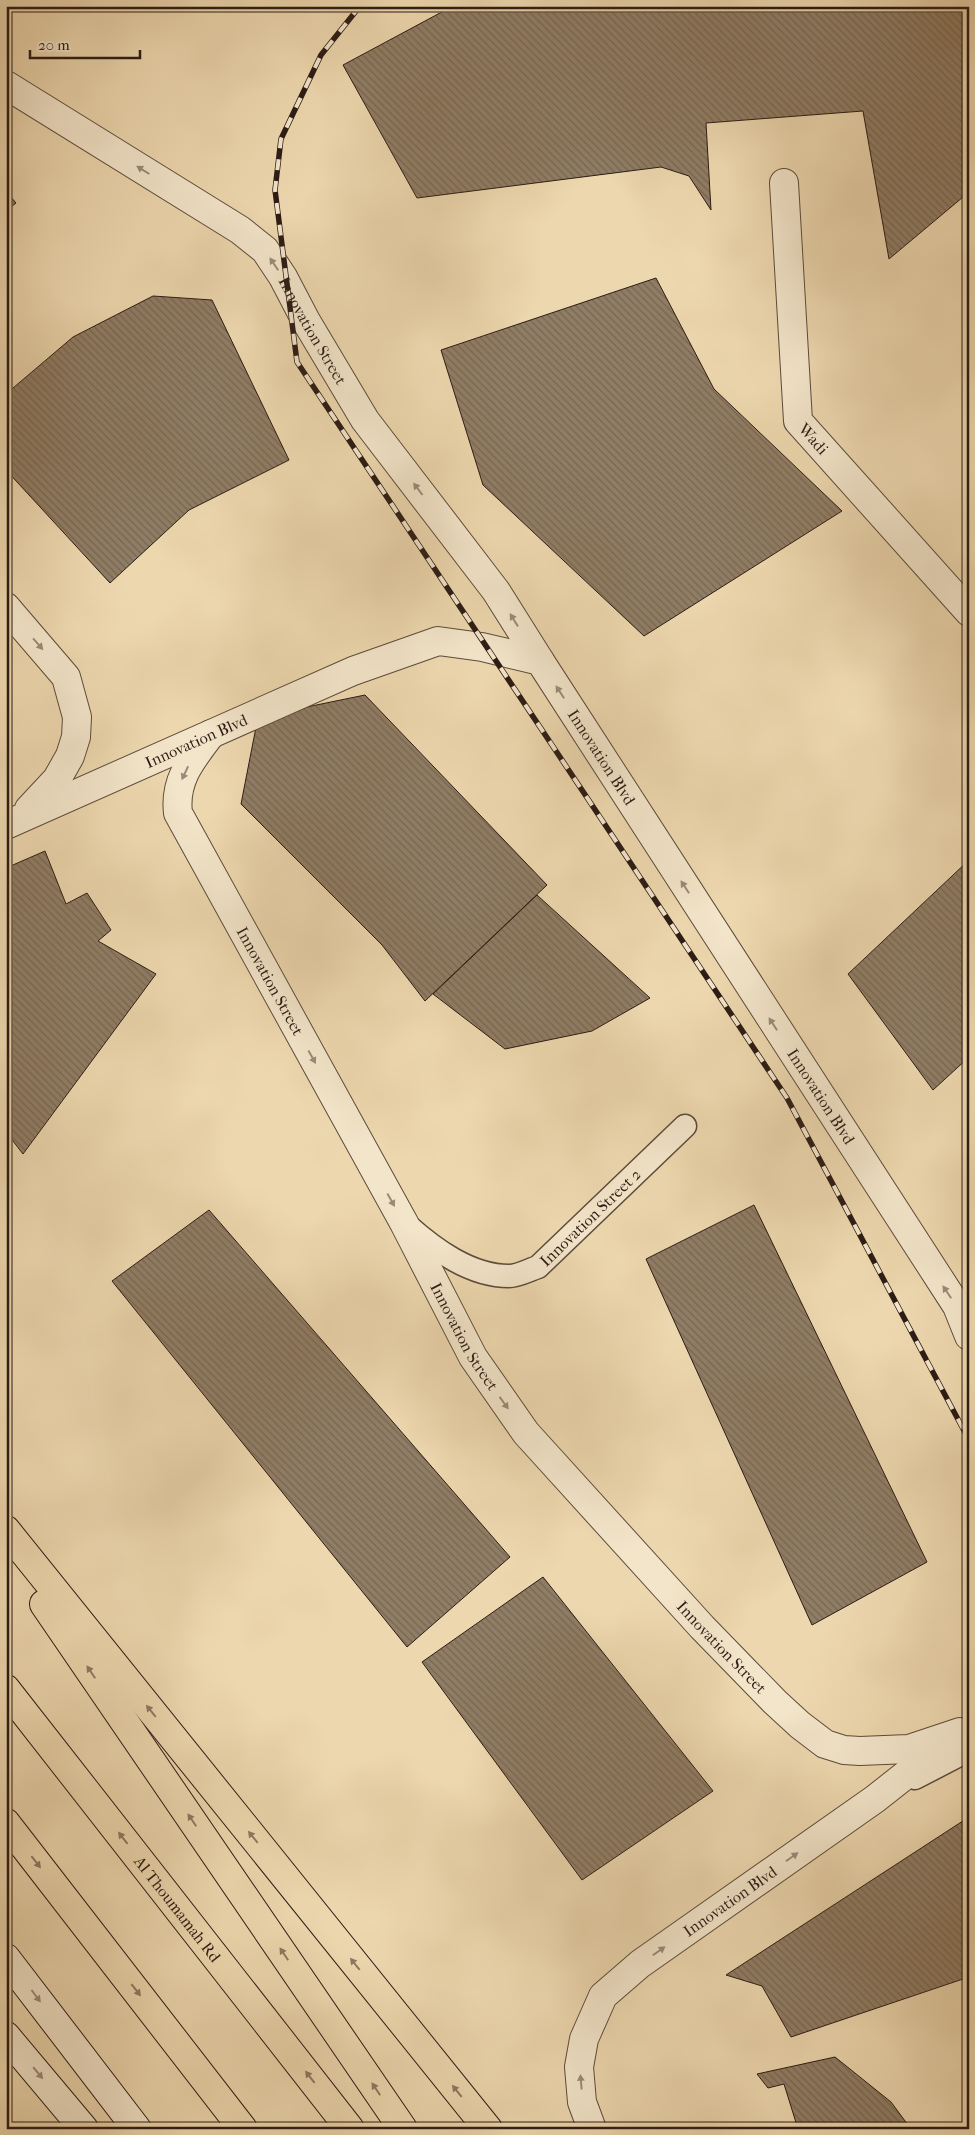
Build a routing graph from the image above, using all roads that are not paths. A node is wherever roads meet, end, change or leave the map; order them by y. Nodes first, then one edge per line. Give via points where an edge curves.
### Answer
1 (6, 85) edge
2 (784, 183) dead end
3 (6, 607) edge
4 (969, 612) edge
5 (540, 661) junction
6 (211, 733) junction
7 (12, 822) edge
8 (685, 1126) dead end
9 (404, 1223) junction
10 (969, 1336) edge
11 (6, 1530) edge
12 (6, 1548) edge
13 (6, 1689) edge
14 (966, 1736) edge
15 (6, 1823) edge
16 (6, 1958) edge
17 (6, 2036) edge
18 (84, 2129) edge
19 (137, 2129) edge
20 (243, 2129) edge
21 (350, 2129) edge
22 (403, 2129) edge
23 (488, 2129) edge
24 (592, 2129) edge

5 -> 1 street, Innovation Street via 496,591 365,420 265,250 240,230
2 - 4 street, Wadi via 798,421
3 -> 7 street via 66,677 76,718 76,737 57,779
5 - 6 street, Innovation Blvd via 482,647 438,641 353,671
10 -> 5 street, Innovation Blvd via 957,1306
6 - 7 street, Innovation Blvd
6 -> 9 street, Innovation Street via 190,762 181,782 176,797 178,813
8 - 9 lane, Innovation Street 2 via 538,1268 510,1277 476,1270 427,1243
9 -> 14 street, Innovation Street via 473,1357 526,1433 696,1620 800,1725 825,1744 844,1750 909,1748
23 -> 11 main road
22 -> 12 main road
21 -> 13 main road, Al Thoumamah Rd
24 -> 14 street, Innovation Blvd via 582,2102 579,2067 584,2039 603,1996 640,1964
15 -> 20 main road
16 -> 19 street
17 -> 18 street

